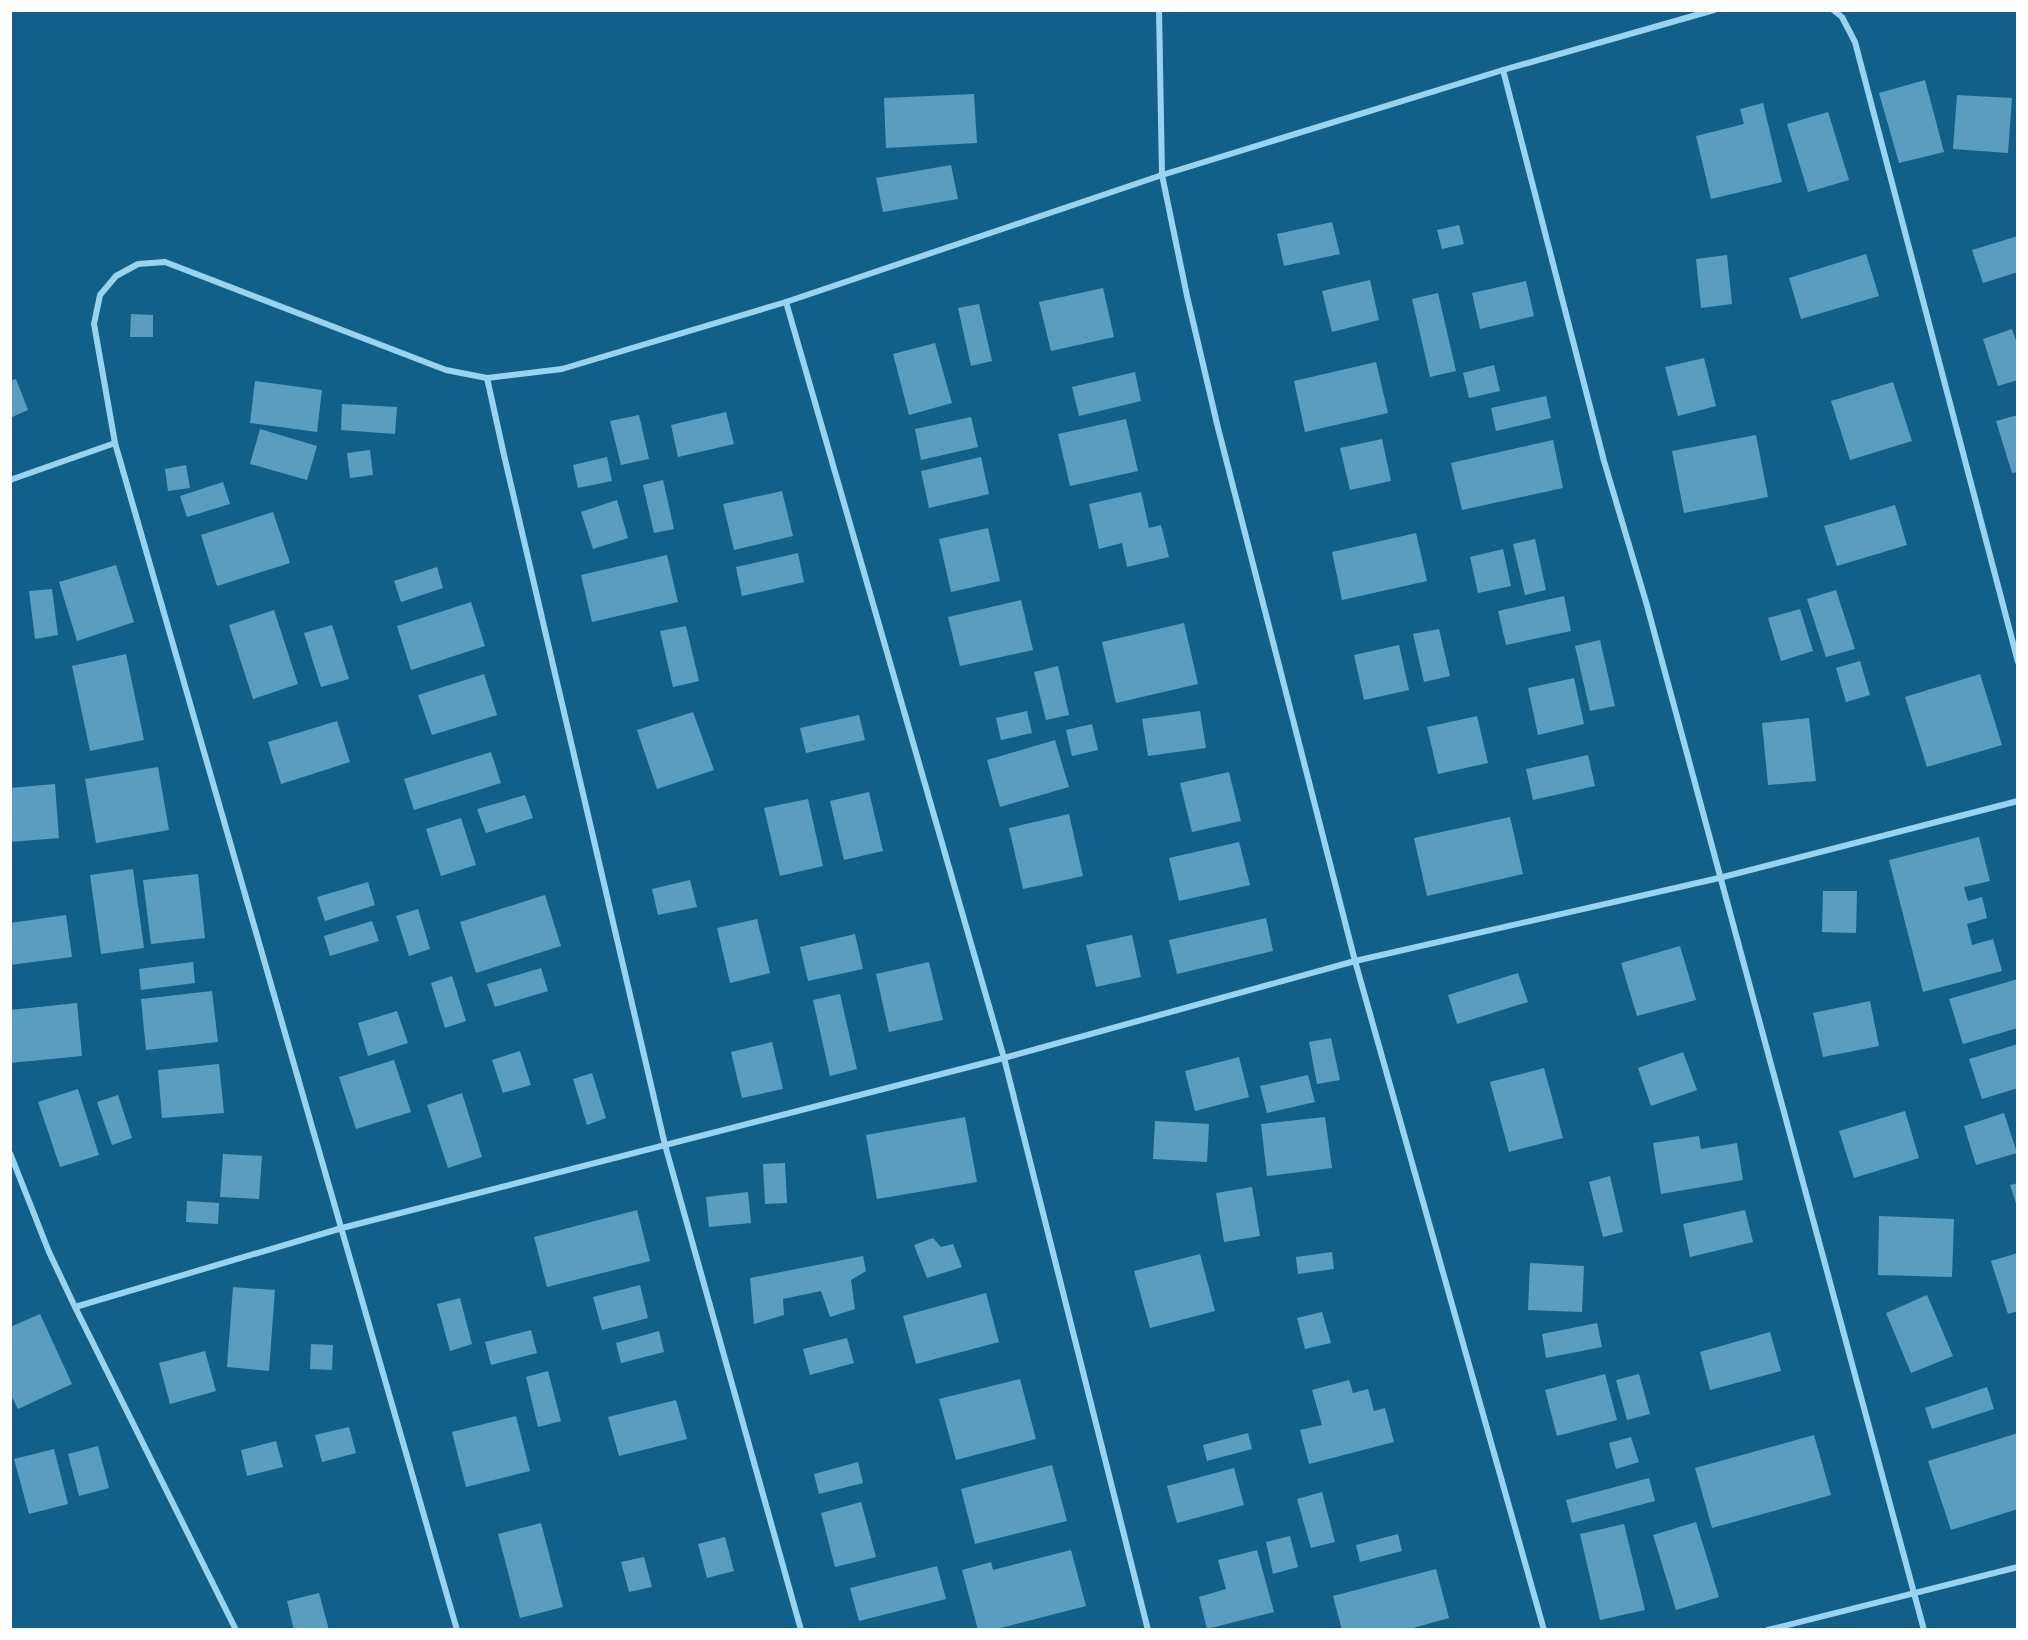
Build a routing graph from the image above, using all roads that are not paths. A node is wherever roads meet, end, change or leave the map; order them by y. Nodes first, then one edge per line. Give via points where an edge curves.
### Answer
1 (1159, 10) edge
2 (1714, 10) edge
3 (1833, 10) edge
4 (1503, 70) junction
5 (1162, 175) junction
6 (786, 302) junction
7 (487, 378) junction
8 (115, 443) junction
9 (10, 480) edge
10 (2018, 662) edge
11 (2018, 801) edge
12 (1719, 878) junction
13 (1355, 961) junction
14 (1004, 1058) junction
15 (665, 1145) junction
16 (10, 1153) edge
17 (342, 1228) junction
18 (75, 1307) junction
19 (2018, 1567) edge
20 (1915, 1593) junction
21 (236, 1629) edge
22 (457, 1629) edge
23 (801, 1629) edge
24 (1148, 1629) edge
25 (1544, 1629) edge
26 (1768, 1629) edge
27 (1924, 1629) edge

1 - 5 street
2 - 4 street
3 - 10 street via 1842,17 1856,42
4 - 5 street
4 - 12 street via 1601,450
5 - 6 street
5 - 13 street via 1218,428
6 - 7 street via 562,369
6 - 14 street
7 - 8 street via 446,370 165,262 138,264 116,276 100,295 94,324
7 - 15 street
8 - 9 street
8 - 17 street
11 - 12 street
12 - 13 street
12 - 20 street
13 - 14 street
13 - 25 street
14 - 15 street
14 - 24 street
15 - 17 street
15 - 23 street
16 - 18 street
17 - 18 street
17 - 22 street
18 - 21 street
19 - 20 street
20 - 26 street
20 - 27 street

